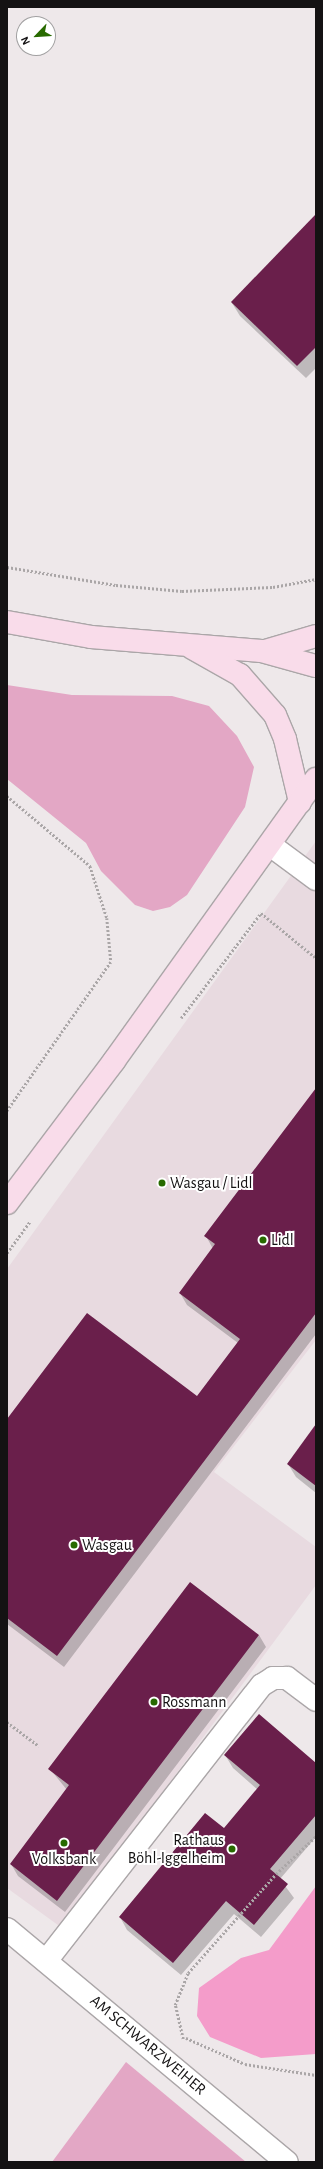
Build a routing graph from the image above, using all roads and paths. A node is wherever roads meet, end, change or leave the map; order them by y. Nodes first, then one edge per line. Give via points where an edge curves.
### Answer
1 (7, 567) edge
2 (316, 579) edge
3 (7, 622) edge
4 (316, 636) edge
5 (182, 642) junction
6 (261, 651) junction
7 (316, 666) edge
8 (316, 779) edge
9 (7, 796) edge
10 (300, 802) junction
11 (270, 845) junction
12 (316, 879) edge
13 (316, 958) edge
14 (179, 1022) dead end
15 (7, 1111) edge
16 (7, 1203) edge
17 (34, 1216) dead end
18 (7, 1253) edge
19 (316, 1700) edge
20 (7, 1722) edge
21 (39, 1746) dead end
22 (316, 1836) edge
23 (7, 1929) edge
24 (46, 1961) junction
25 (186, 2038) junction
26 (157, 2050) junction
27 (316, 2075) edge
28 (287, 2162) edge

1 - 2 path via 116,585 182,591 273,587
3 - 5 main road via 91,637
4 - 6 main road
5 - 6 main road
5 - 10 main road via 240,676 261,696 285,740
6 - 7 main road
8 - 10 main road
9 - 15 path via 90,866 108,918 111,962
10 - 11 main road
11 - 12 street
11 - 16 main road
13 - 14 path via 261,913
17 - 18 path
19 - 24 street via 286,1678 273,1678 262,1685
20 - 21 path
22 - 25 path via 240,1913 188,1973 175,2004
23 - 24 street, AM SCHWARZWEIHER
24 - 26 street, AM SCHWARZWEIHER
25 - 26 path
25 - 27 path via 245,2064
26 - 28 street, AM SCHWARZWEIHER

